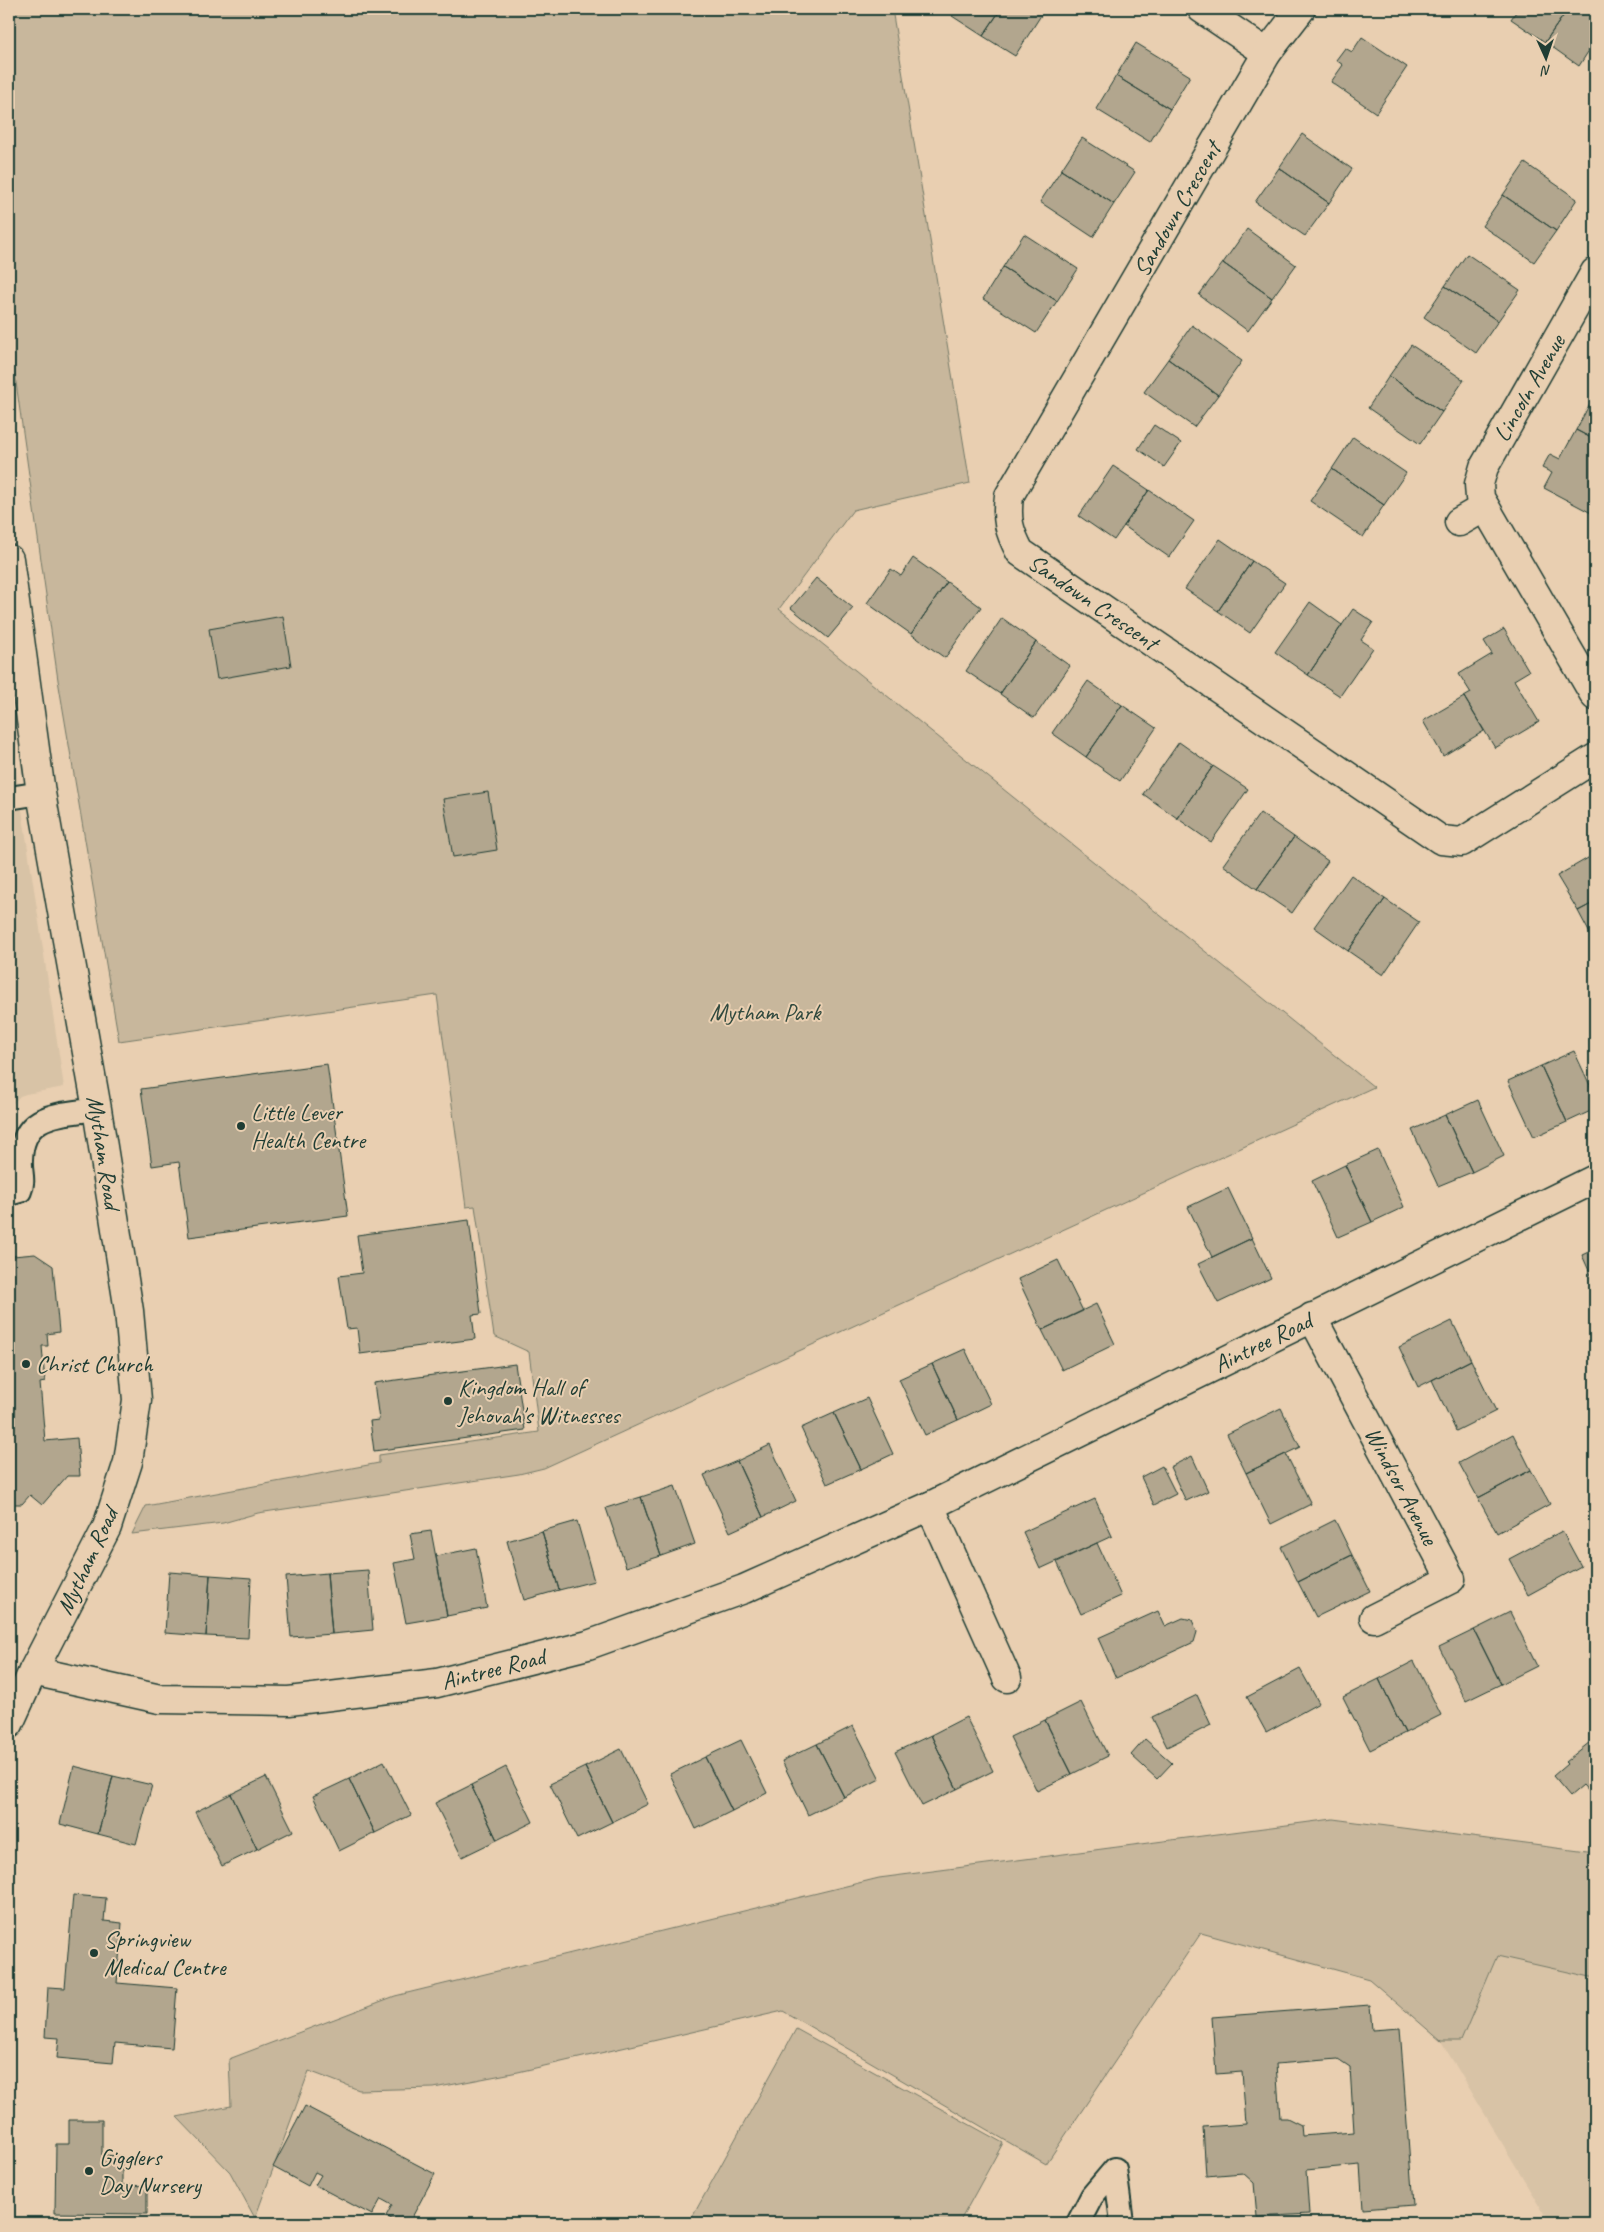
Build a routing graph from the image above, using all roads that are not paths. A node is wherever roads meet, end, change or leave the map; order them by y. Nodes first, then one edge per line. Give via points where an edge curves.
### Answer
1 (1202, 9) edge
2 (1301, 9) edge
3 (1267, 53) junction
4 (1595, 272) edge
5 (1485, 507) junction
6 (1459, 522) dead end
7 (9, 559) edge
8 (1595, 696) edge
9 (1595, 758) edge
10 (41, 793) junction
11 (9, 798) edge
12 (97, 1109) junction
13 (1595, 1179) edge
14 (9, 1194) edge
15 (1312, 1317) junction
16 (930, 1506) junction
17 (1374, 1618) dead end
18 (33, 1671) junction
19 (1007, 1678) dead end
20 (9, 1724) edge
21 (1122, 2222) edge
22 (1078, 2223) edge

1 - 3 street
2 - 3 street, Sandown Crescent
3 - 9 street, Sandown Crescent via 1009,496 1010,534 1020,552 1441,840 1462,842
4 - 5 street, Lincoln Avenue via 1484,467 1479,484 1480,498
5 - 6 street
5 - 8 street, Lincoln Avenue
7 - 10 street, Mytham Road
10 - 11 lane
10 - 12 street, Mytham Road
12 - 14 lane via 35,1123 22,1144 20,1162 24,1183 20,1191
12 - 18 street, Mytham Road via 130,1310 137,1400 128,1462 107,1528
13 - 15 street, Aintree Road
15 - 16 street, Aintree Road
15 - 17 street, Windsor Avenue via 1450,1579
16 - 18 street, Aintree Road via 744,1589 588,1645 437,1683 289,1701 160,1699
16 - 19 street
18 - 20 street, Mytham Road
21 - 22 lane via 1115,2169 1092,2196

